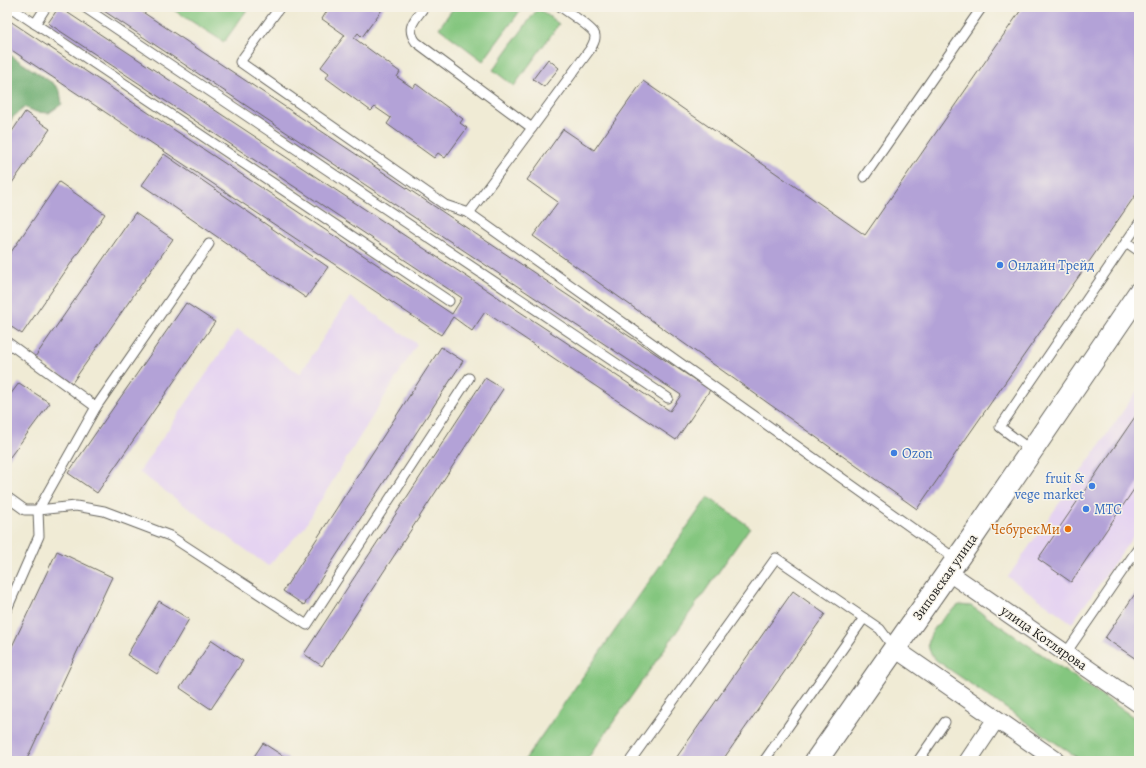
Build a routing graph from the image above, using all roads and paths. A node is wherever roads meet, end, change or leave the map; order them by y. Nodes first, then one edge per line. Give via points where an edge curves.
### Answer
1 (10, 7) edge
2 (46, 7) edge
3 (84, 7) edge
4 (280, 7) edge
5 (424, 7) edge
6 (561, 7) edge
7 (982, 7) edge
8 (35, 24) junction
9 (532, 128) junction
10 (864, 177) dead end
11 (469, 213) junction
12 (1139, 223) edge
13 (1126, 242) junction
14 (209, 244) dead end
15 (1139, 251) edge
16 (1139, 293) edge
17 (449, 300) dead end
18 (7, 342) edge
19 (469, 378) dead end
20 (668, 398) dead end
21 (96, 406) junction
22 (1032, 451) junction
23 (7, 497) edge
24 (38, 510) junction
25 (1139, 547) edge
26 (952, 566) junction
27 (7, 609) edge
28 (864, 618) junction
29 (894, 648) junction
30 (1066, 653) junction
31 (1139, 704) edge
32 (996, 719) junction
33 (945, 722) dead end
34 (630, 761) edge
35 (764, 761) edge
36 (816, 761) edge
37 (918, 761) edge
38 (968, 761) edge
39 (1057, 761) edge

1 - 8 lane
2 - 8 lane
3 - 20 lane
4 - 11 lane via 240,62 445,206
5 - 9 lane via 410,29 416,42
6 - 9 lane via 590,28 595,40
7 - 10 lane
8 - 17 lane
9 - 11 lane
11 - 26 lane
12 - 13 lane
13 - 15 lane
13 - 22 lane via 1000,427
14 - 21 lane
16 - 22 street, Зиповская улица
18 - 21 lane
19 - 24 lane via 307,625 170,536 104,511 76,506
21 - 24 lane
22 - 26 street, Зиповская улица
23 - 24 lane via 25,510
24 - 27 lane via 39,536
25 - 30 lane
26 - 29 street, Зиповская улица
26 - 30 street, улица Котлярова
28 - 29 lane via 880,630
28 - 34 lane via 776,558
28 - 35 lane
29 - 32 street
29 - 36 street, Зиповская улица
30 - 31 street, улица Котлярова
32 - 38 street
32 - 39 street
33 - 37 lane

